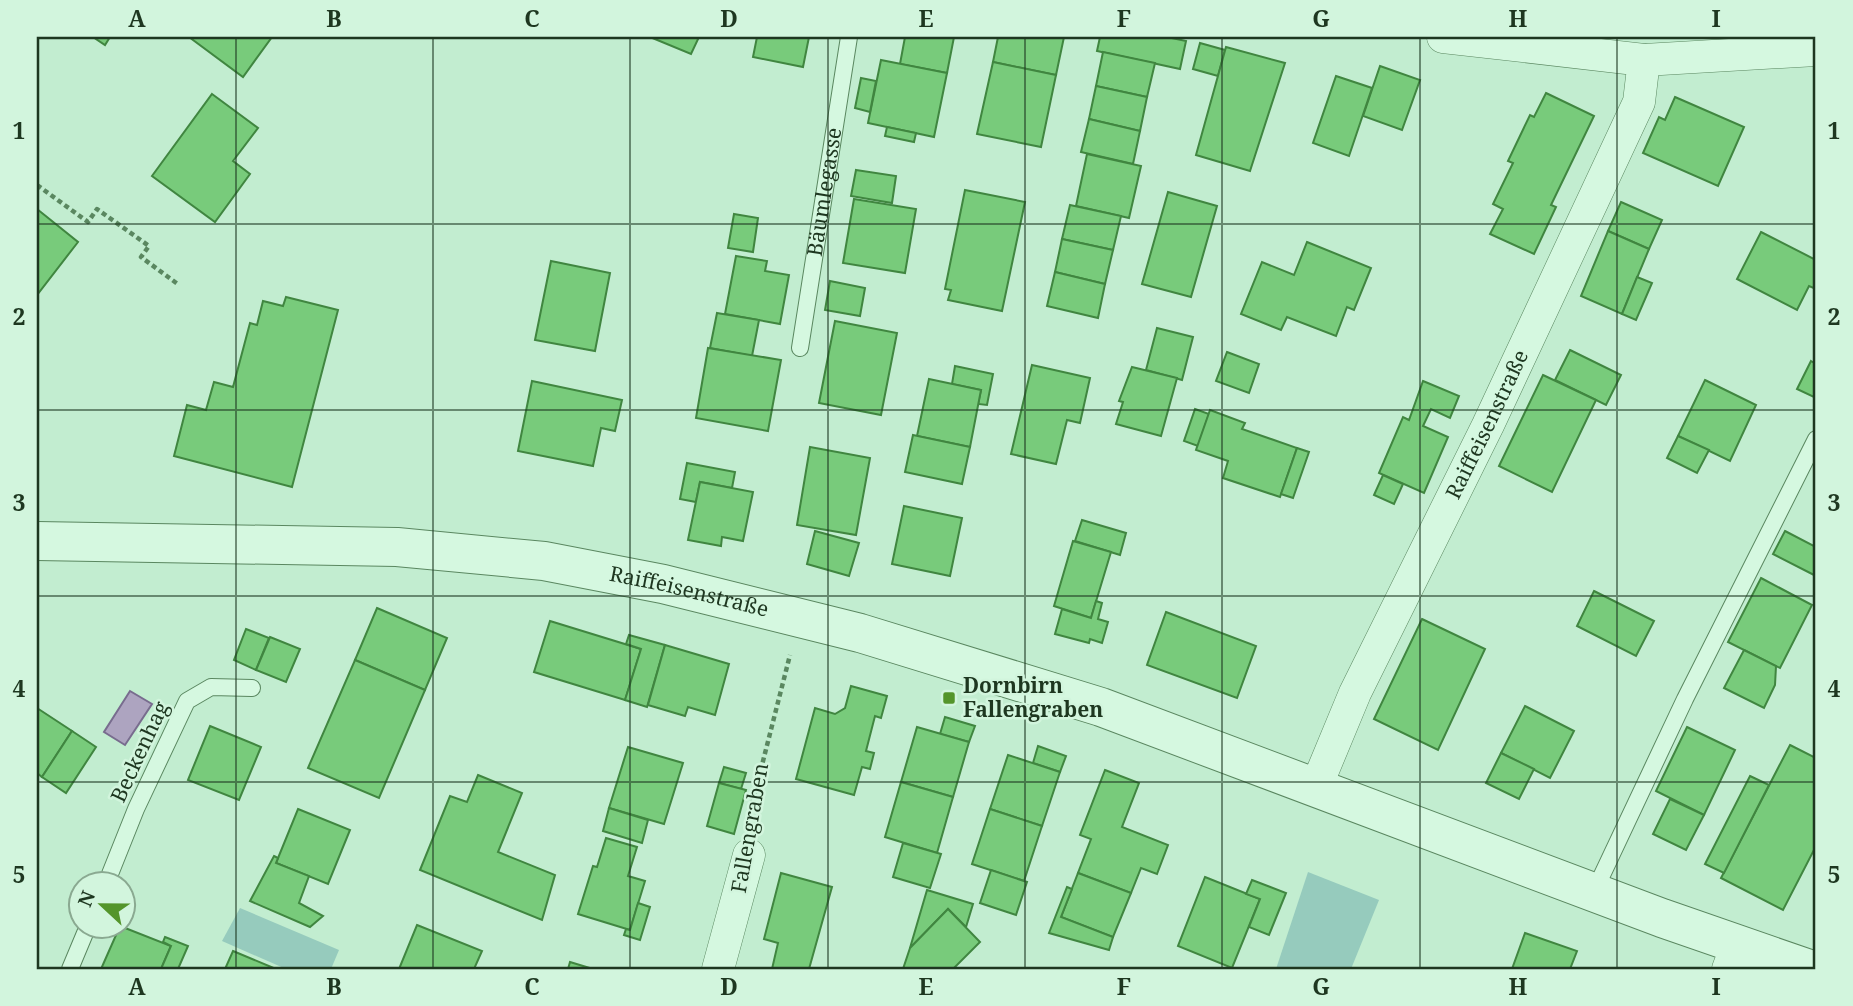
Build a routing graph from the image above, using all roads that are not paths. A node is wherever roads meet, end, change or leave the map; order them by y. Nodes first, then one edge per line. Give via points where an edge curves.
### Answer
1 (849, 37) edge
2 (1443, 37) edge
3 (1816, 50) edge
4 (1644, 60) junction
5 (800, 348) dead end
6 (1816, 439) edge
7 (37, 541) edge
8 (252, 688) dead end
9 (1316, 787) junction
10 (749, 855) road end
11 (112, 870) edge
12 (1594, 892) junction
13 (82, 940) edge
14 (1732, 957) edge
15 (70, 969) edge
16 (718, 969) edge
17 (1809, 969) edge

1 - 5 lane, Bäumlegasse
2 - 4 street
3 - 4 street
4 - 9 street, Raiffeisenstraße via 1639,102 1489,425 1355,692
6 - 12 lane
7 - 9 street, Raiffeisenstraße via 397,547 602,571 860,633 1101,707
8 - 11 lane, Beckenhag via 211,687 187,701
9 - 12 street, Raiffeisenstraße
10 - 16 street, Fallengraben
12 - 14 street, Raiffeisenstraße
13 - 15 lane
14 - 17 street, Raiffeisenstraße

